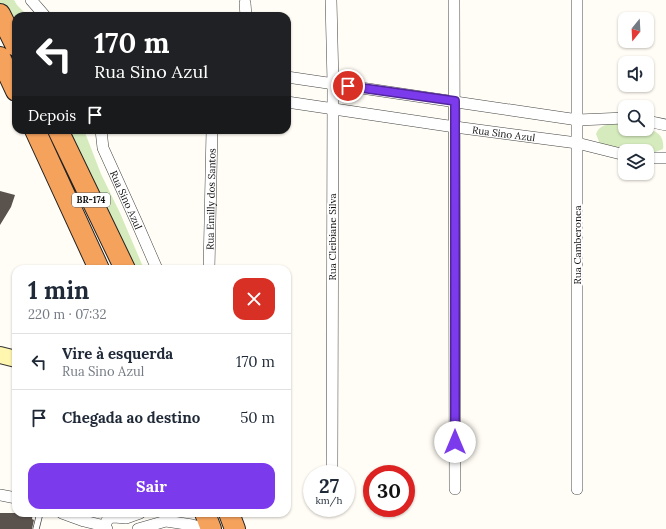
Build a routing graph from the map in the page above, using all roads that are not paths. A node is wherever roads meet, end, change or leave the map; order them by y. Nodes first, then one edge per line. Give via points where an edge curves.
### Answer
1 (31, 0) edge
2 (331, 0) edge
3 (454, 0) edge
4 (577, 0) edge
5 (246, 3) dead end
6 (42, 12) edge
7 (246, 12) edge
8 (0, 14) edge
9 (12, 38) edge
10 (0, 57) edge
11 (291, 78) edge
12 (12, 82) edge
13 (333, 83) junction
14 (455, 101) junction
15 (291, 103) edge
16 (333, 108) junction
17 (618, 118) edge
18 (578, 120) junction
19 (654, 122) edge
20 (666, 125) edge
21 (455, 127) junction
22 (37, 134) edge
23 (60, 134) edge
24 (101, 134) edge
25 (212, 134) edge
26 (577, 143) junction
27 (618, 153) edge
28 (654, 158) edge
29 (666, 158) edge
30 (97, 265) edge
31 (123, 265) edge
32 (155, 265) edge
33 (209, 265) edge
34 (0, 355) edge
35 (12, 358) edge
36 (332, 465) edge
37 (455, 489) dead end
38 (577, 489) dead end
39 (0, 495) edge
40 (12, 497) edge
41 (39, 517) edge
42 (73, 517) edge
43 (114, 517) edge
44 (114, 517) edge
45 (129, 517) edge
46 (207, 517) edge
47 (230, 517) edge
48 (106, 527) edge
49 (36, 529) edge
50 (138, 529) edge
51 (207, 529) edge
52 (212, 529) edge
53 (235, 529) edge

1 - 6 street
2 - 13 street, Rua Cleibiane Silva
3 - 14 street
4 - 18 street, Rua Camberonea
5 - 7 street
8 - 9 highway
10 - 12 highway
11 - 13 street
13 - 14 street
13 - 16 street, Rua Cleibiane Silva
14 - 18 street
14 - 21 street
15 - 16 street, Rua Sino Azul
16 - 21 street, Rua Sino Azul
16 - 36 street, Rua Cleibiane Silva
17 - 18 street
18 - 26 street, Rua Camberonea
19 - 20 street
21 - 26 street, Rua Sino Azul
21 - 37 street
22 - 30 highway, BR-174
23 - 31 highway, BR-174
24 - 32 street, Rua Sino Azul via 103,148
25 - 33 street, Rua Emilly dos Santos
26 - 27 street, Rua Sino Azul
26 - 38 street, Rua Camberonea
28 - 29 street
34 - 35 street
39 - 40 street
41 - 49 lane
42 - 48 street
43 - 45 street
44 - 48 street via 108,518
46 - 52 highway
47 - 53 highway
50 - 51 street via 166,521 192,524

